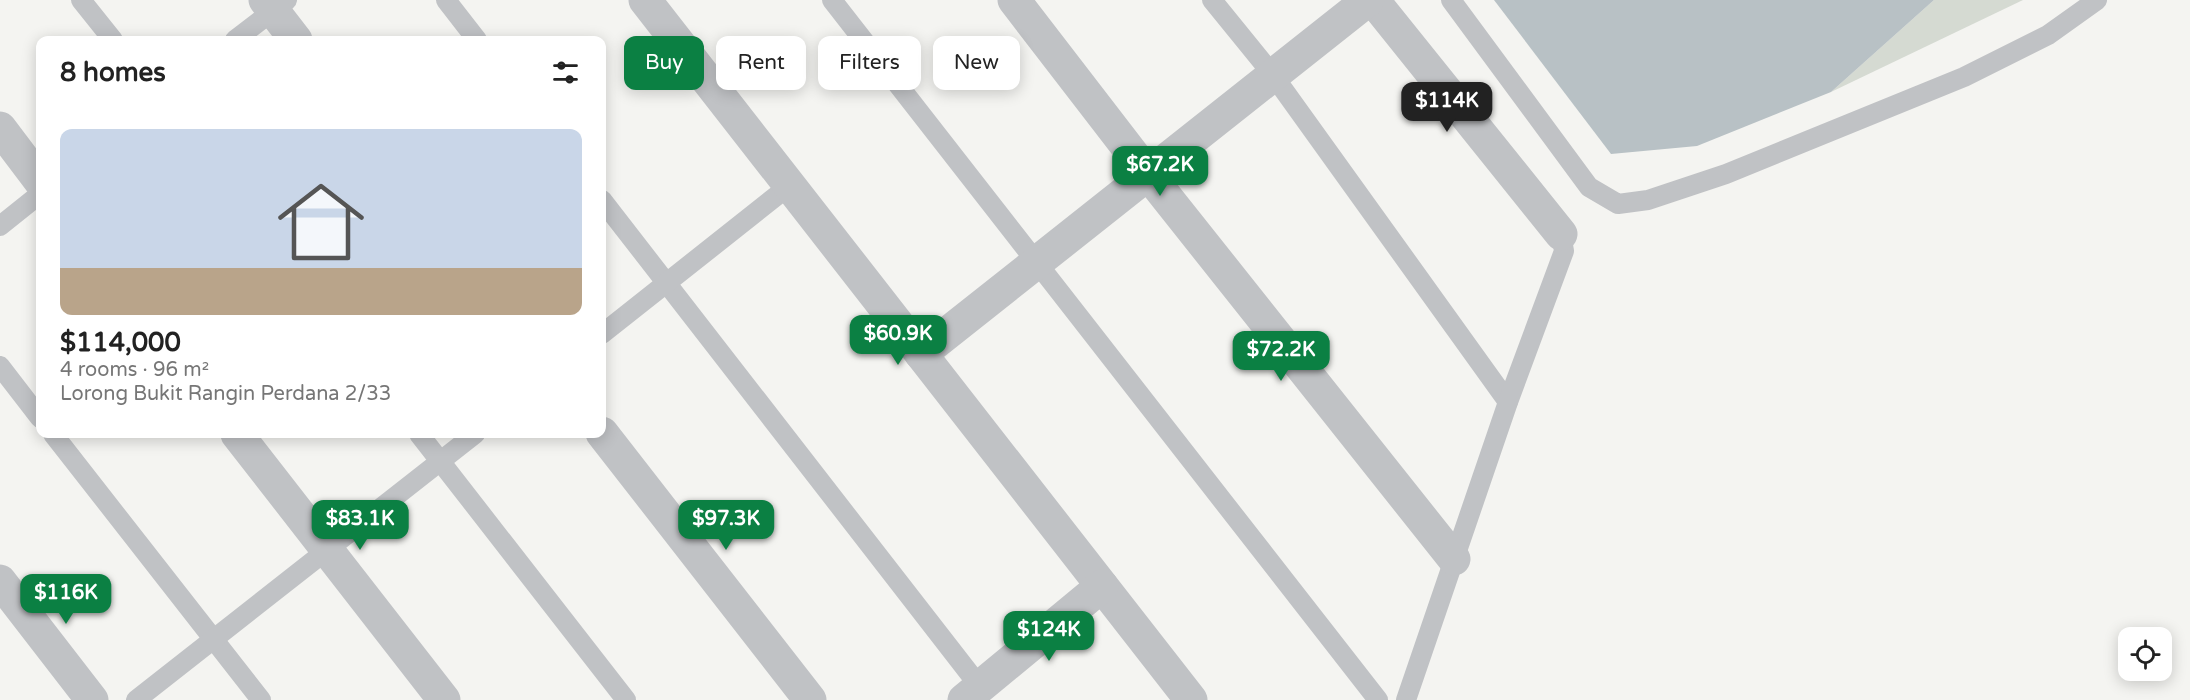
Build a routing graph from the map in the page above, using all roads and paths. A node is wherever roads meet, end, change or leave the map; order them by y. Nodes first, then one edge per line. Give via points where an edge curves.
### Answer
1 (81, 0) edge
2 (446, 0) edge
3 (645, 0) edge
4 (832, 0) edge
5 (1014, 0) edge
6 (1212, 0) edge
7 (1368, 0) edge
8 (1373, 0) edge
9 (1451, 0) edge
10 (2097, 0) edge
11 (275, 4) edge
12 (109, 36) edge
13 (239, 36) edge
14 (294, 36) edge
15 (474, 36) edge
16 (1273, 75) junction
17 (0, 128) edge
18 (1148, 174) junction
19 (36, 176) edge
20 (789, 186) junction
21 (36, 197) edge
22 (606, 205) edge
23 (0, 225) edge
24 (1561, 234) joint
25 (1036, 262) junction
26 (666, 282) junction
27 (606, 331) edge
28 (921, 354) junction
29 (0, 366) edge
30 (1508, 402) junction
31 (36, 413) edge
32 (56, 438) edge
33 (240, 438) edge
34 (422, 438) edge
35 (470, 438) edge
36 (606, 438) edge
37 (440, 461) junction
38 (327, 550) junction
39 (1454, 560) junction
40 (0, 580) edge
41 (1102, 586) junction
42 (213, 639) junction
43 (972, 693) edge
44 (93, 700) edge
45 (136, 700) edge
46 (261, 700) edge
47 (444, 700) edge
48 (626, 700) edge
49 (810, 700) edge
50 (1191, 700) edge
51 (1378, 700) edge
52 (1406, 700) edge

1 - 12 lane
2 - 15 lane
3 - 20 street
4 - 25 lane
5 - 18 street
6 - 16 lane
7 - 16 street
8 - 24 street
9 - 10 lane via 1589,187 1618,204 1648,200 1726,174 1964,77 2048,35
11 - 13 lane
11 - 14 street
16 - 18 street
16 - 30 lane
17 - 19 street
18 - 25 street
18 - 39 street
20 - 26 lane
20 - 28 street
21 - 23 lane
22 - 26 lane
24 - 30 lane via 1564,251
25 - 28 street
25 - 51 lane
26 - 27 lane
26 - 43 lane
28 - 41 street
29 - 31 lane
30 - 39 lane
32 - 42 lane
33 - 38 street
34 - 37 lane
35 - 37 lane
36 - 49 street
37 - 38 lane
37 - 48 lane
38 - 42 lane
38 - 47 street
39 - 52 lane
40 - 44 street
41 - 43 street
41 - 50 street
42 - 45 lane
42 - 46 lane

